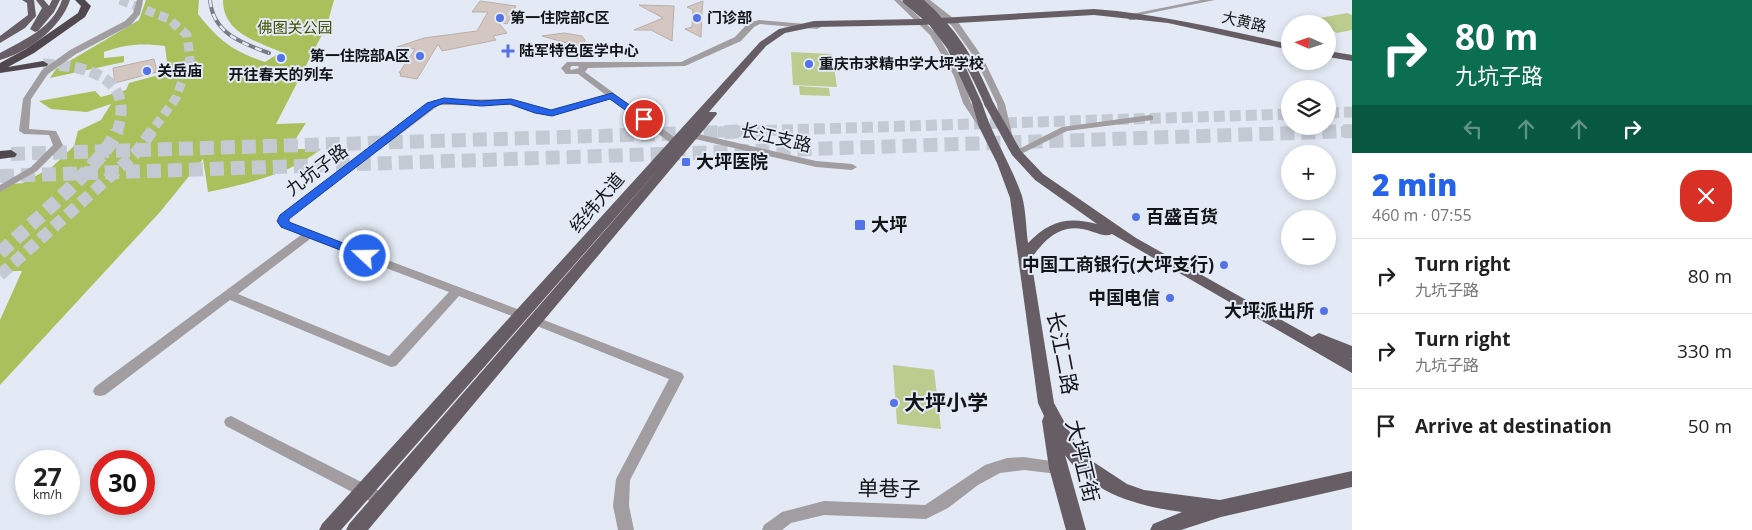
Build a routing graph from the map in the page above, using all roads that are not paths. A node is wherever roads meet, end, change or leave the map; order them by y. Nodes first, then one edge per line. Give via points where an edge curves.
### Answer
1 (26, 0) edge
2 (40, 0) edge
3 (56, 0) edge
4 (66, 0) edge
5 (80, 0) edge
6 (140, 0) edge
7 (897, 0) edge
8 (917, 0) edge
9 (926, 0) edge
10 (1212, 0) edge
11 (908, 5) edge
12 (938, 8) junction
13 (1132, 16) junction
14 (954, 22) junction
15 (924, 23) junction
16 (71, 24) junction
17 (801, 25) junction
18 (817, 27) junction
19 (0, 40) edge
20 (0, 46) edge
21 (1281, 47) edge
22 (0, 50) edge
23 (0, 57) edge
24 (1336, 57) edge
25 (1352, 59) edge
26 (0, 62) edge
27 (43, 64) tunnel mouth
28 (0, 67) edge
29 (0, 71) edge
30 (612, 96) junction
31 (983, 104) junction
32 (1150, 118) dead end
33 (984, 127) junction
34 (694, 136) junction
35 (1008, 140) junction
36 (675, 142) junction
37 (1016, 154) junction
38 (852, 167) dead end
39 (0, 189) edge
40 (310, 234) junction
41 (1131, 241) junction
42 (1024, 258) junction
43 (458, 290) junction
44 (230, 295) junction
45 (1237, 301) junction
46 (520, 316) junction
47 (536, 321) junction
48 (1352, 353) edge
49 (1352, 367) edge
50 (100, 391) dead end
51 (1046, 403) junction
52 (230, 422) dead end
53 (1058, 468) junction
54 (1352, 479) edge
55 (366, 490) junction
56 (382, 500) junction
57 (1220, 509) junction
58 (329, 530) edge
59 (356, 530) edge
60 (626, 530) edge
61 (770, 530) edge
62 (1076, 530) edge
63 (1160, 530) edge

1 - 19 main road via 31,2 32,16
2 - 20 main road via 46,8 41,19 26,32
3 - 22 main road via 42,24
4 - 23 main road via 55,22 44,32
5 - 16 highway via 86,6 82,15
6 - 39 street via 136,14 128,23 73,52 46,72 27,99 24,131 53,133 58,145 34,169
7 - 11 street, 长江二路
8 - 31 main road, 长江二路, bridge via 940,18 960,42
9 - 12 street, 长江二路
10 - 13 street
11 - 12 street via 928,14
11 - 15 street, 长江二路
11 - 31 main road, 长江二路, bridge via 932,20 951,46
12 - 14 street, 长江二路
13 - 14 main road, 大黄路
13 - 21 main road, 大黄路
14 - 15 main road, 经纬大道
14 - 35 street, 长江二路 via 979,58 1002,104
15 - 17 main road, 经纬大道
15 - 18 main road, 经纬大道
15 - 33 street, 长江二路 via 945,52 968,103
16 - 26 highway
16 - 28 highway
17 - 18 street
17 - 30 street via 772,21 754,23 738,39 682,64 582,69
17 - 36 main road, 经纬大道 via 782,31 763,44
18 - 34 main road, 经纬大道 via 787,33 770,44
24 - 25 main road
27 - 29 highway
30 - 36 street
30 - 40 street, 九坑子路 via 552,113 511,102 444,100 430,105 284,217 285,225
31 - 33 main road, 长江二路
31 - 35 main road, 长江二路
32 - 37 street via 1066,130
33 - 42 main road, 长江二路 via 1016,198
34 - 38 street, 长江支路 via 816,164
34 - 47 main road, 经纬大道
35 - 37 main road, 长江二路
36 - 46 main road, 经纬大道
37 - 41 main road, 长江二路 via 1039,177
40 - 43 street, 九坑子路
40 - 44 street
41 - 42 main road, 长江二路 via 1094,227 1059,224 1039,236
41 - 45 main road, 长江二路
42 - 51 main road, 长江二路
43 - 44 street via 391,362
43 - 46 street, 九坑子路
44 - 50 street
45 - 48 main road, 长江二路
45 - 49 main road, 长江二路
46 - 55 main road, 经纬大道
47 - 56 main road, 经纬大道
47 - 60 street via 677,377 623,479 621,506
51 - 53 main road, 大坪正街
51 - 57 main road, 长江二路 via 1072,452 1102,479 1122,491 1144,498
52 - 55 street
53 - 61 street, 单巷子 via 1025,463 989,470 940,507 926,512 824,508 787,517
53 - 62 main road, 大坪正街
54 - 57 main road, 长江二路
55 - 56 street
55 - 58 main road, 经纬大道
56 - 59 main road, 经纬大道
57 - 63 main road

